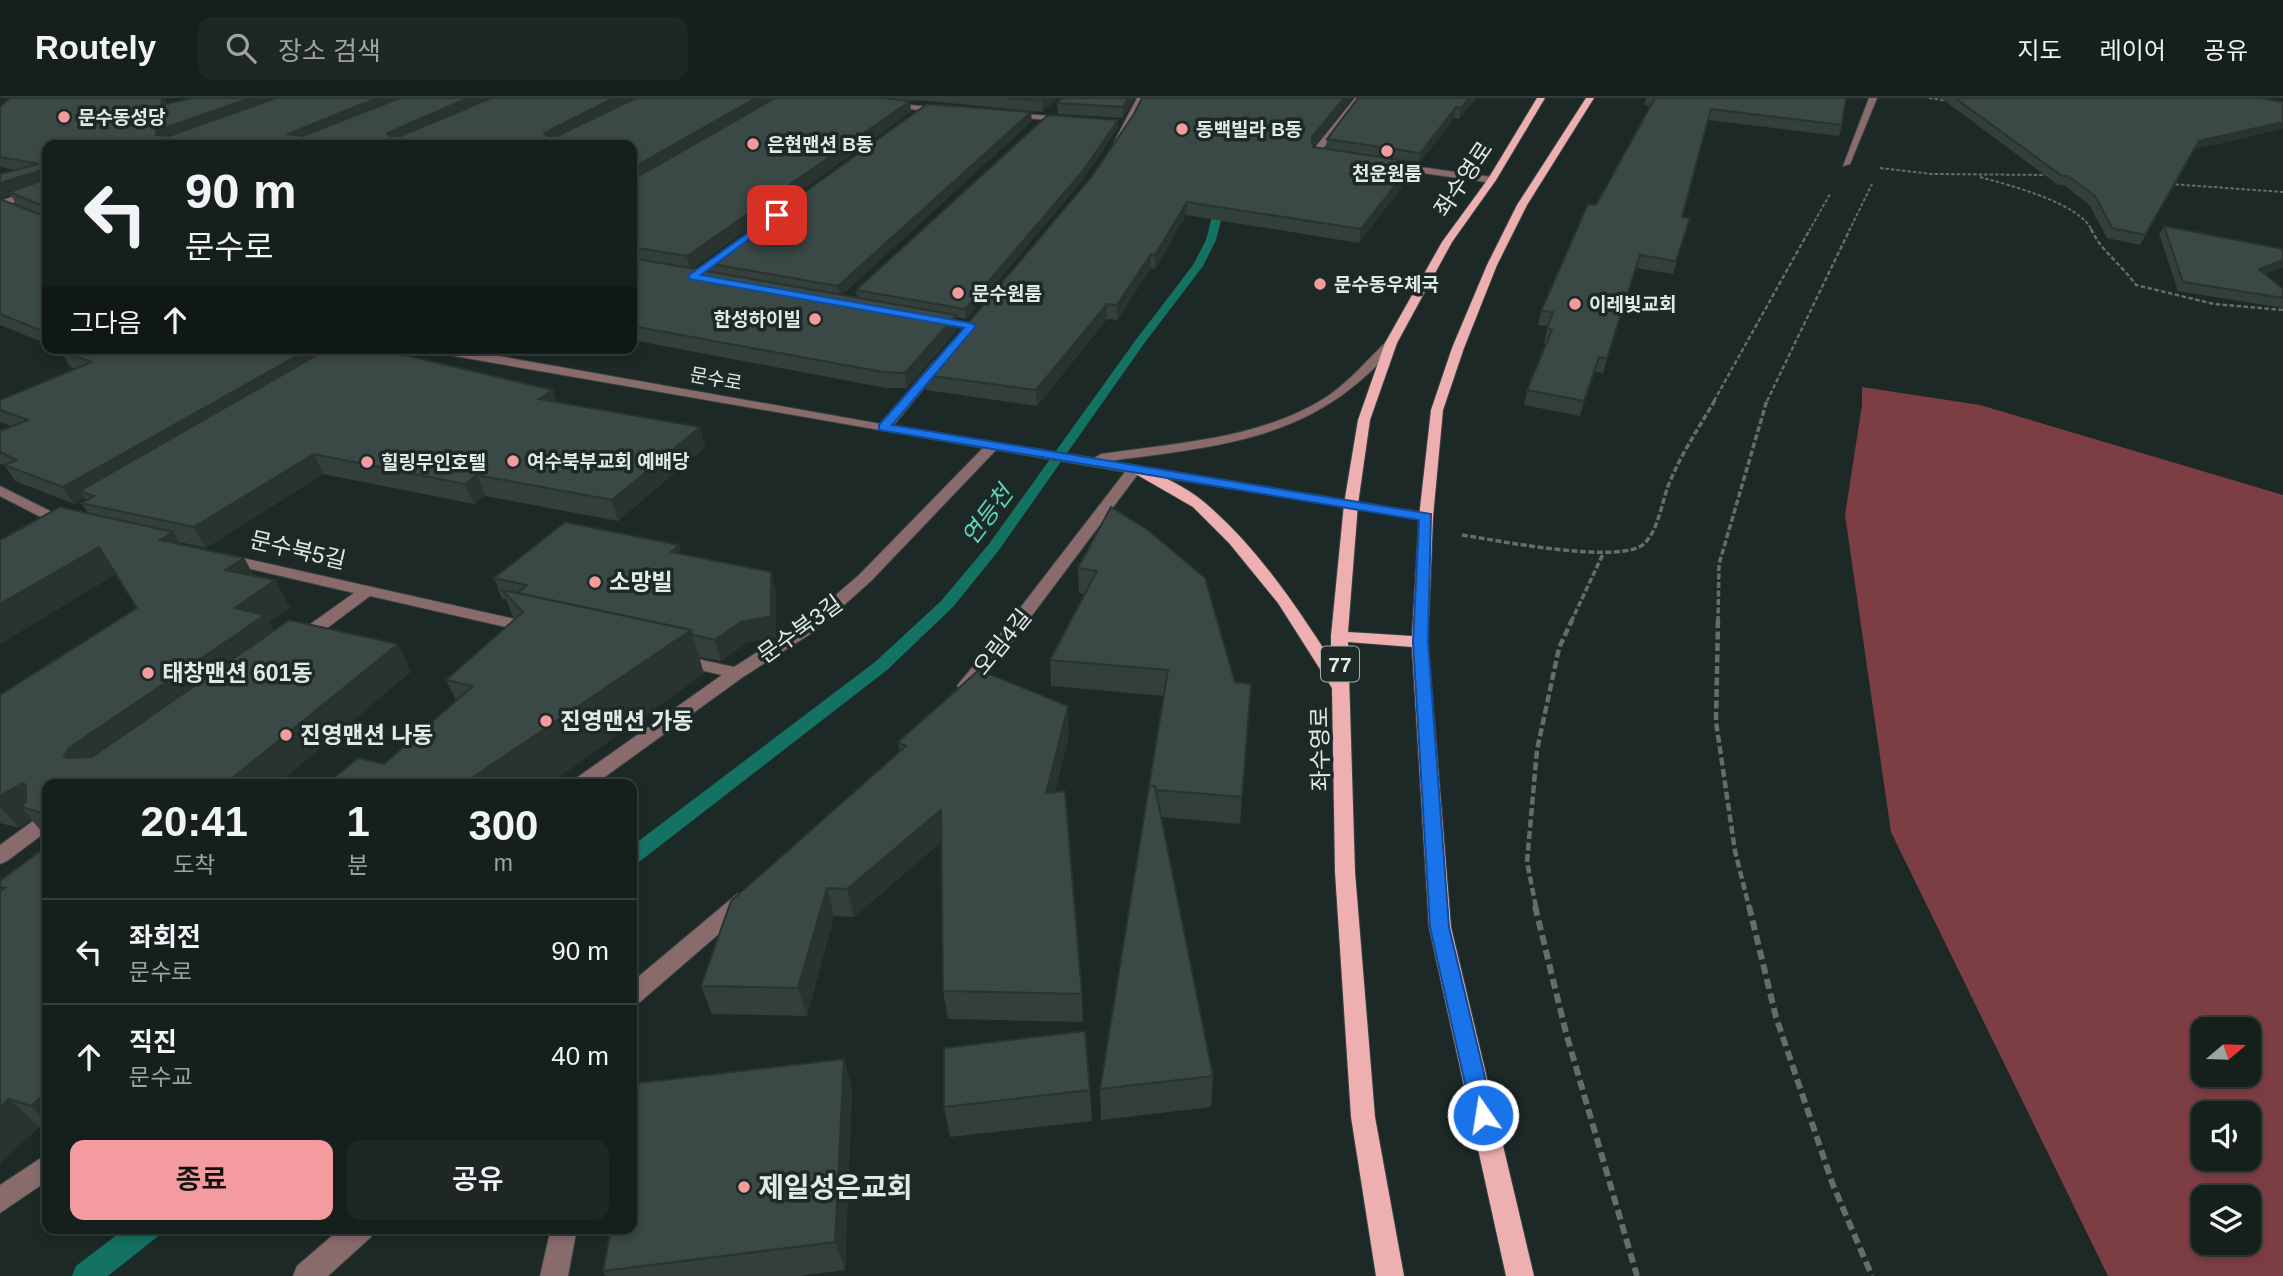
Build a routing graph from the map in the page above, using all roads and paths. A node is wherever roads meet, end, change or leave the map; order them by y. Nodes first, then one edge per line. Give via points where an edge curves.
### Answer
1 (940, 98) edge
2 (1141, 98) edge
3 (1359, 98) edge
4 (1541, 98) edge
5 (1590, 98) edge
6 (1873, 98) edge
7 (1929, 98) edge
8 (1955, 102) edge
9 (875, 104) edge
10 (926, 108) junction
11 (952, 110) edge
12 (1048, 114) junction
13 (1005, 115) edge
14 (914, 116) edge
15 (1080, 120) edge
16 (1034, 127) edge
17 (1114, 145) edge
18 (1337, 159) edge
19 (1376, 164) edge
20 (1846, 164) junction
21 (1880, 168) junction
22 (1972, 175) junction
23 (2049, 175) edge
24 (1492, 180) junction
25 (2164, 183) edge
26 (42, 190) edge
27 (2283, 192) edge
28 (0, 207) edge
29 (2283, 310) edge
30 (979, 316) edge
31 (920, 317) edge
32 (971, 326) junction
33 (962, 336) edge
34 (1391, 343) junction
35 (465, 354) edge
36 (945, 357) edge
37 (884, 428) junction
38 (994, 445) junction
39 (1084, 460) junction
40 (1134, 468) junction
41 (0, 490) edge
42 (1351, 505) junction
43 (1426, 524) junction
44 (88, 529) edge
45 (1603, 554) junction
46 (210, 556) edge
47 (367, 591) junction
48 (552, 632) edge
49 (1339, 636) junction
50 (1420, 642) junction
51 (289, 647) edge
52 (658, 656) edge
53 (737, 673) junction
54 (1341, 690) junction
55 (953, 701) edge
56 (589, 779) edge
57 (42, 825) edge
58 (0, 856) edge
59 (755, 890) edge
60 (637, 991) edge
61 (42, 1170) edge
62 (0, 1200) edge
63 (355, 1234) edge
64 (563, 1234) edge
65 (307, 1276) edge
66 (554, 1276) edge
67 (1390, 1276) edge
68 (1520, 1276) edge
69 (1637, 1276) edge
70 (1872, 1276) edge

1 - 10 street
2 - 17 street via 1122,123
3 - 18 street via 1316,152
4 - 24 main road, 좌수영로 / 77
5 - 43 main road via 1522,205 1458,348 1437,410
6 - 20 street
7 - 8 path
9 - 10 street
10 - 11 street
10 - 14 street
12 - 13 street
12 - 15 street
12 - 16 street
19 - 24 street
20 - 21 path
20 - 45 path via 1671,478 1650,536 1633,550
21 - 22 path
21 - 70 path via 1767,400 1719,564 1716,722 1735,851 1776,1017 1833,1185
22 - 23 path
22 - 29 path via 2033,193 2075,213 2089,223 2098,245 2120,263 2136,285 2214,304
24 - 34 main road, 좌수영로 / 77 via 1447,242
25 - 27 path
26 - 28 street
30 - 32 street
31 - 32 street
32 - 33 street
34 - 39 street via 1335,396 1291,420 1220,439
34 - 42 main road, 좌수영로 / 77 via 1364,420
35 - 37 street, 문수로
36 - 37 street
37 - 38 street, 문수로
38 - 39 street, 문수로
38 - 53 street, 문수북3길 via 839,602
39 - 40 street, 문수로
40 - 42 street
40 - 54 main road via 1198,504 1234,540 1285,601
40 - 55 street, 오림4길
41 - 44 street via 60,523
42 - 43 street
42 - 49 main road, 좌수영로 / 77
43 - 45 path
43 - 50 main road
45 - 69 path via 1559,648 1538,750 1528,862 1566,1032
46 - 47 street, 문수북5길
47 - 48 street
47 - 51 street, 문수북5길
49 - 50 main road
49 - 54 main road, 좌수영로 / 77
50 - 68 main road via 1440,927
52 - 53 street
53 - 56 street, 문수북3길
54 - 67 main road, 좌수영로 / 77 via 1345,872 1363,1117
57 - 58 street
59 - 60 street
61 - 62 street
63 - 65 street
64 - 66 street

